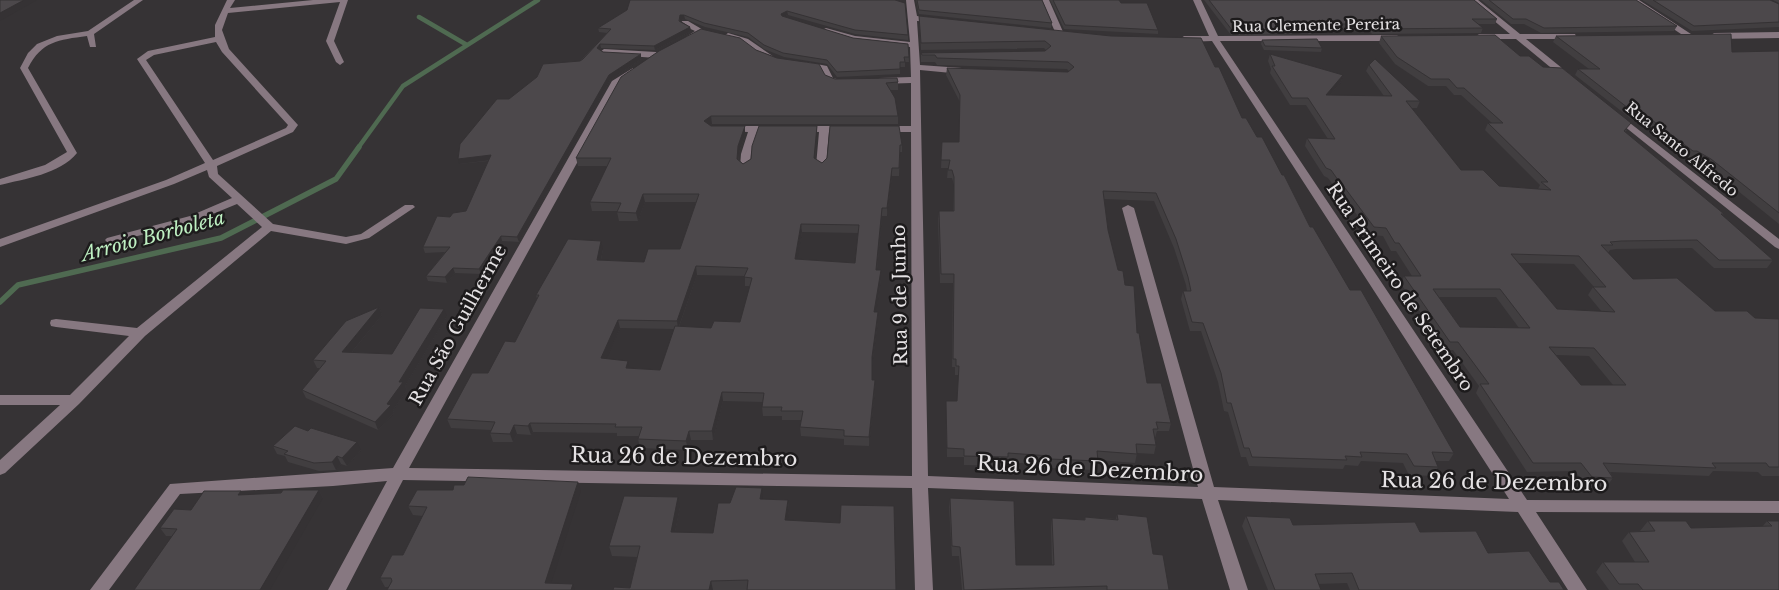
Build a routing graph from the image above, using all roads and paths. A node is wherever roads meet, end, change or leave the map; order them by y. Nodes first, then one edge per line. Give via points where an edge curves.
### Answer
1 (138, 0) edge
2 (231, 0) edge
3 (338, 0) edge
4 (344, 0) edge
5 (1045, 0) edge
6 (1197, 0) edge
7 (1473, 0) edge
8 (1634, 0) edge
9 (908, 2) edge
10 (225, 11) junction
11 (914, 18) junction
12 (943, 21) edge
13 (686, 23) edge
14 (818, 28) edge
15 (1050, 32) edge
16 (90, 33) junction
17 (709, 33) junction
18 (1060, 34) junction
19 (1070, 34) edge
20 (1779, 35) edge
21 (1517, 36) junction
22 (1584, 36) edge
23 (1670, 36) edge
24 (1690, 36) junction
25 (1468, 37) edge
26 (1410, 38) edge
27 (218, 39) junction
28 (1177, 39) edge
29 (1215, 40) junction
30 (93, 45) dead end
31 (677, 46) edge
32 (604, 52) edge
33 (916, 60) junction
34 (781, 61) edge
35 (340, 62) dead end
36 (796, 63) edge
37 (974, 71) edge
38 (856, 81) edge
39 (866, 81) edge
40 (1579, 86) edge
41 (1610, 110) edge
42 (712, 129) edge
43 (754, 129) junction
44 (824, 129) junction
45 (916, 129) junction
46 (211, 164) junction
47 (821, 166) edge
48 (745, 167) edge
49 (0, 182) edge
50 (239, 199) junction
51 (409, 207) dead end
52 (1128, 208) dead end
53 (269, 226) junction
54 (111, 240) dead end
55 (0, 243) edge
56 (1779, 245) edge
57 (56, 323) dead end
58 (140, 333) junction
59 (0, 400) edge
60 (74, 400) junction
61 (0, 469) edge
62 (398, 474) junction
63 (920, 482) junction
64 (1208, 495) junction
65 (1524, 506) junction
66 (1779, 507) edge
67 (99, 590) edge
68 (337, 590) edge
69 (924, 590) edge
70 (1238, 590) edge
71 (1578, 590) edge

1 - 16 street
2 - 10 street
3 - 10 street
4 - 35 street via 330,41
5 - 18 street
6 - 29 street, Rua Primeiro de Setembro
7 - 21 street
8 - 24 street
9 - 11 street, Rua 9 de Junho
10 - 27 street via 218,26
11 - 12 street
11 - 33 street, Rua 9 de Junho
13 - 17 street
14 - 33 street
15 - 18 street
16 - 30 street
16 - 49 street via 64,36 46,43 33,51 24,68 72,153 53,165
17 - 31 street
17 - 34 street via 745,41 760,53
18 - 19 street
20 - 24 street
21 - 22 street
21 - 25 street
21 - 40 street
23 - 24 street
26 - 29 street, Rua Clemente Pereira
27 - 46 street via 293,125 290,130
27 - 46 street via 151,53 141,59
28 - 29 street, Rua Clemente Pereira
29 - 65 street, Rua Primeiro de Setembro
32 - 62 street, Rua São Guilherme via 659,53 617,81
33 - 37 street
33 - 39 street
33 - 45 street, Rua 9 de Junho
36 - 38 street via 824,68 830,80
41 - 56 street, Rua Santo Alfredo
42 - 43 street
43 - 44 street
43 - 48 street
44 - 45 street
44 - 47 street
45 - 63 street, Rua 9 de Junho
46 - 50 street via 213,175
46 - 55 street
50 - 53 street
50 - 54 street via 194,218
51 - 53 street via 365,236 346,241
52 - 64 street
53 - 58 street
57 - 58 street
58 - 60 street
59 - 60 street
60 - 61 street
62 - 63 street, Rua 26 de Dezembro
62 - 67 street, Rua 26 de Dezembro via 176,488
62 - 68 street, Rua São Guilherme
63 - 64 street, Rua 26 de Dezembro
63 - 69 street, Rua 9 de Junho
64 - 65 street, Rua 26 de Dezembro
64 - 70 street
65 - 66 street, Rua 26 de Dezembro
65 - 71 street, Rua Primeiro de Setembro

